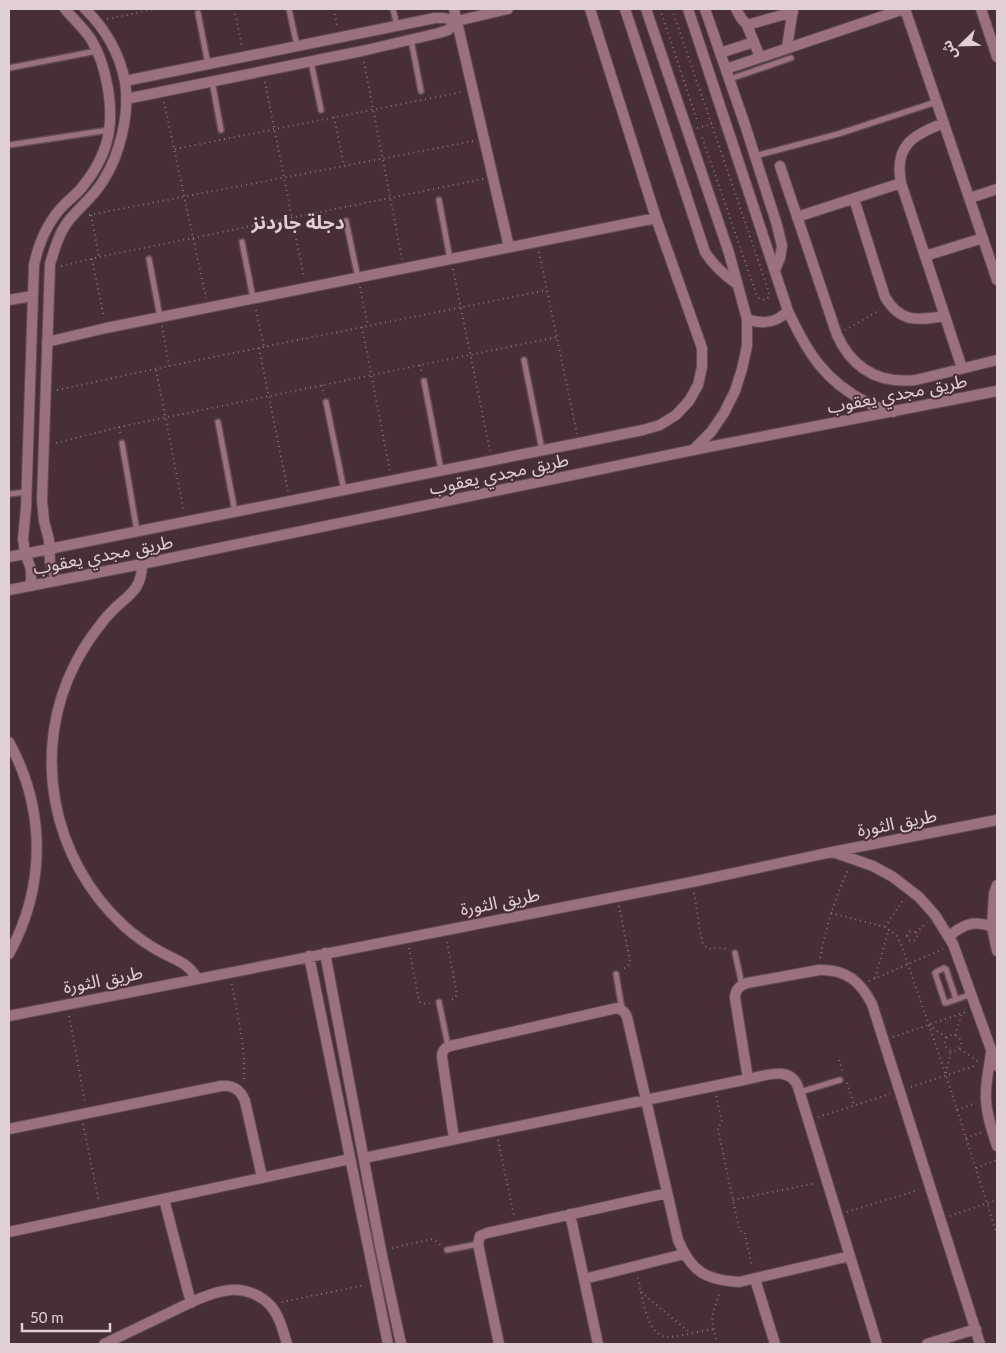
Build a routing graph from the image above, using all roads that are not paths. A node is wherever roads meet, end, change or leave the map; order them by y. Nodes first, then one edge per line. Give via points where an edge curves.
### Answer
1 (65, 9) edge
2 (85, 9) edge
3 (289, 9) edge
4 (393, 9) edge
5 (454, 9) edge
6 (508, 9) edge
7 (590, 9) edge
8 (625, 9) edge
9 (646, 9) edge
10 (688, 9) edge
11 (705, 9) edge
12 (736, 9) edge
13 (905, 9) edge
14 (981, 9) edge
15 (793, 10) edge
16 (198, 13) dead end
17 (456, 21) junction
18 (747, 25) junction
19 (397, 27) junction
20 (411, 39) junction
21 (754, 42) junction
22 (297, 46) junction
23 (788, 47) junction
24 (97, 51) junction
25 (720, 53) junction
26 (760, 57) junction
27 (997, 57) edge
28 (791, 58) dead end
29 (311, 61) junction
30 (208, 64) junction
31 (9, 68) edge
32 (727, 74) junction
33 (212, 81) junction
34 (126, 90) junction
35 (421, 90) dead end
36 (108, 94) junction
37 (937, 102) junction
38 (321, 110) dead end
39 (944, 124) junction
40 (109, 130) junction
41 (221, 130) dead end
42 (9, 145) edge
43 (755, 156) junction
44 (780, 166) dead end
45 (901, 183) junction
46 (997, 189) edge
47 (970, 198) junction
48 (854, 199) junction
49 (439, 200) dead end
50 (797, 217) junction
51 (656, 218) junction
52 (346, 221) dead end
53 (983, 238) junction
54 (242, 242) dead end
55 (510, 248) junction
56 (925, 256) junction
57 (149, 259) dead end
58 (450, 259) junction
59 (34, 265) junction
60 (50, 267) junction
61 (775, 270) junction
62 (358, 278) junction
63 (997, 280) edge
64 (738, 284) junction
65 (32, 296) junction
66 (253, 298) junction
67 (9, 300) edge
68 (788, 311) junction
69 (945, 316) junction
70 (160, 317) junction
71 (747, 319) junction
72 (47, 342) junction
73 (524, 360) dead end
74 (997, 360) edge
75 (962, 368) junction
76 (424, 381) dead end
77 (997, 392) edge
78 (326, 402) dead end
79 (893, 412) junction
80 (218, 422) dead end
81 (122, 443) dead end
82 (693, 450) junction
83 (542, 451) junction
84 (441, 471) junction
85 (344, 490) junction
86 (26, 492) junction
87 (9, 494) edge
88 (235, 512) junction
89 (137, 532) junction
90 (49, 549) junction
91 (25, 553) junction
92 (9, 556) edge
93 (142, 564) junction
94 (56, 580) junction
95 (31, 586) junction
96 (9, 590) edge
97 (9, 742) edge
98 (997, 820) edge
99 (832, 852) junction
100 (997, 885) edge
101 (992, 927) junction
102 (951, 940) junction
103 (997, 951) edge
104 (325, 953) junction
105 (735, 953) road end
106 (9, 954) edge
107 (309, 956) junction
108 (616, 974) road end
109 (197, 978) junction
110 (742, 985) junction
111 (972, 994) junction
112 (956, 999) junction
113 (439, 1002) road end
114 (622, 1010) junction
115 (9, 1016) edge
116 (448, 1046) junction
117 (992, 1049) junction
118 (997, 1066) edge
119 (748, 1079) junction
120 (840, 1080) dead end
121 (800, 1092) junction
122 (646, 1100) junction
123 (9, 1129) edge
124 (454, 1139) junction
125 (997, 1146) edge
126 (364, 1158) junction
127 (350, 1159) junction
128 (262, 1177) junction
129 (667, 1193) junction
130 (164, 1199) junction
131 (570, 1214) junction
132 (9, 1232) edge
133 (478, 1244) junction
134 (447, 1250) road end
135 (684, 1254) junction
136 (850, 1256) junction
137 (584, 1279) junction
138 (755, 1279) junction
139 (191, 1303) junction
140 (976, 1329) junction
141 (104, 1344) edge
142 (287, 1344) edge
143 (388, 1344) edge
144 (401, 1344) edge
145 (499, 1344) edge
146 (598, 1344) edge
147 (775, 1344) edge
148 (877, 1344) edge
149 (927, 1344) edge
150 (980, 1344) edge

1 - 24 street
2 - 34 street via 107,36
3 - 22 lane
4 - 19 lane
5 - 17 street
6 - 17 street
7 - 51 street
8 - 64 street via 705,252 720,272
9 - 64 street
10 - 61 street
11 - 25 street
12 - 18 street
13 - 23 street
13 - 37 street
14 - 27 street
15 - 18 street
15 - 23 street
16 - 30 lane
17 - 19 street via 435,18
17 - 20 street via 448,30
17 - 55 street
18 - 21 street
19 - 22 street
20 - 29 street
20 - 35 lane
21 - 25 street
21 - 26 street
22 - 30 street
23 - 26 street
24 - 31 lane
24 - 36 street
25 - 32 street
26 - 32 street
28 - 32 lane
29 - 33 street
29 - 38 lane
30 - 34 street
32 - 43 street
33 - 34 street via 162,91
33 - 41 lane
34 - 36 street
34 - 60 street via 122,134 112,166 94,194 69,220 57,241
36 - 40 street
37 - 39 street
37 - 43 lane via 838,134
39 - 45 street via 915,136 906,146 900,158
39 - 47 street
40 - 42 lane
40 - 59 street via 102,154 90,177 52,218 44,232
43 - 61 street via 782,246
44 - 50 street
45 - 48 street
45 - 56 street
46 - 47 street
47 - 53 street
48 - 50 street
48 - 69 street via 889,304 902,315 918,320
49 - 58 lane
50 - 75 street via 837,334 855,362 868,372 894,380 910,380
51 - 55 street
51 - 83 street via 702,348 698,385 676,415 660,424
52 - 62 lane
53 - 56 street
53 - 63 street
54 - 66 lane
55 - 58 street
56 - 69 street
57 - 70 lane
58 - 62 street
59 - 60 street
59 - 65 street
60 - 72 street
61 - 68 street
62 - 66 street
64 - 71 street
65 - 67 street
65 - 86 street
66 - 70 street
68 - 71 street via 769,322
68 - 79 street via 812,356 831,378 869,404
69 - 75 street
70 - 72 street
71 - 82 street via 747,346 735,391 711,432
72 - 90 street via 42,511
73 - 83 lane
74 - 75 street
76 - 84 lane
77 - 79 street, طريق مجدي يعقوب
78 - 85 lane
79 - 82 street, طريق مجدي يعقوب
80 - 88 lane
81 - 89 lane
82 - 93 street, طريق مجدي يعقوب
83 - 84 street
84 - 85 street
85 - 88 street
86 - 87 lane
86 - 91 street via 22,539
88 - 89 street
89 - 90 street
90 - 91 street
90 - 94 street
91 - 92 street
91 - 95 street via 31,569
93 - 94 street, طريق مجدي يعقوب
93 - 109 street via 136,588 100,624 67,682 54,724 53,791 63,835 95,894 125,926 161,952 184,963
94 - 95 street, طريق مجدي يعقوب
95 - 96 street, طريق مجدي يعقوب
97 - 106 street via 26,780 37,838 31,898
98 - 99 street, طريق الثورة
99 - 102 street via 873,866 910,890 935,915
99 - 104 street, طريق الثورة
100 - 101 street
101 - 102 street via 975,923 966,925 958,929
101 - 103 street
102 - 111 street
104 - 107 street, طريق الثورة
104 - 126 street
105 - 110 lane
107 - 109 street, طريق الثورة
107 - 127 street
108 - 114 lane
109 - 115 street, طريق الثورة
110 - 119 street via 735,998
110 - 140 street via 818,970 842,973 860,985 872,1004
111 - 112 lane
111 - 117 street
112 - 112 lane via 945,1003 936,972 946,969
113 - 116 lane
114 - 116 street via 617,1008
114 - 122 street via 626,1013
116 - 124 street via 442,1057
117 - 118 street
117 - 125 street via 986,1100
119 - 121 street via 786,1074 796,1081
119 - 122 street
120 - 121 lane
121 - 136 street
122 - 124 street
122 - 129 street
123 - 128 street via 229,1086 242,1094
124 - 126 street
126 - 144 street
127 - 128 street
127 - 143 street
128 - 130 street
129 - 131 street
129 - 135 street
130 - 132 street
130 - 139 street
131 - 133 street via 483,1234
131 - 137 street
133 - 134 lane
133 - 145 street
135 - 137 street
135 - 138 street via 707,1276 722,1281
136 - 138 street
136 - 148 street
137 - 146 street
138 - 147 street
139 - 141 street
139 - 142 street via 230,1290 252,1293 270,1305 277,1315
140 - 149 street
140 - 150 street

